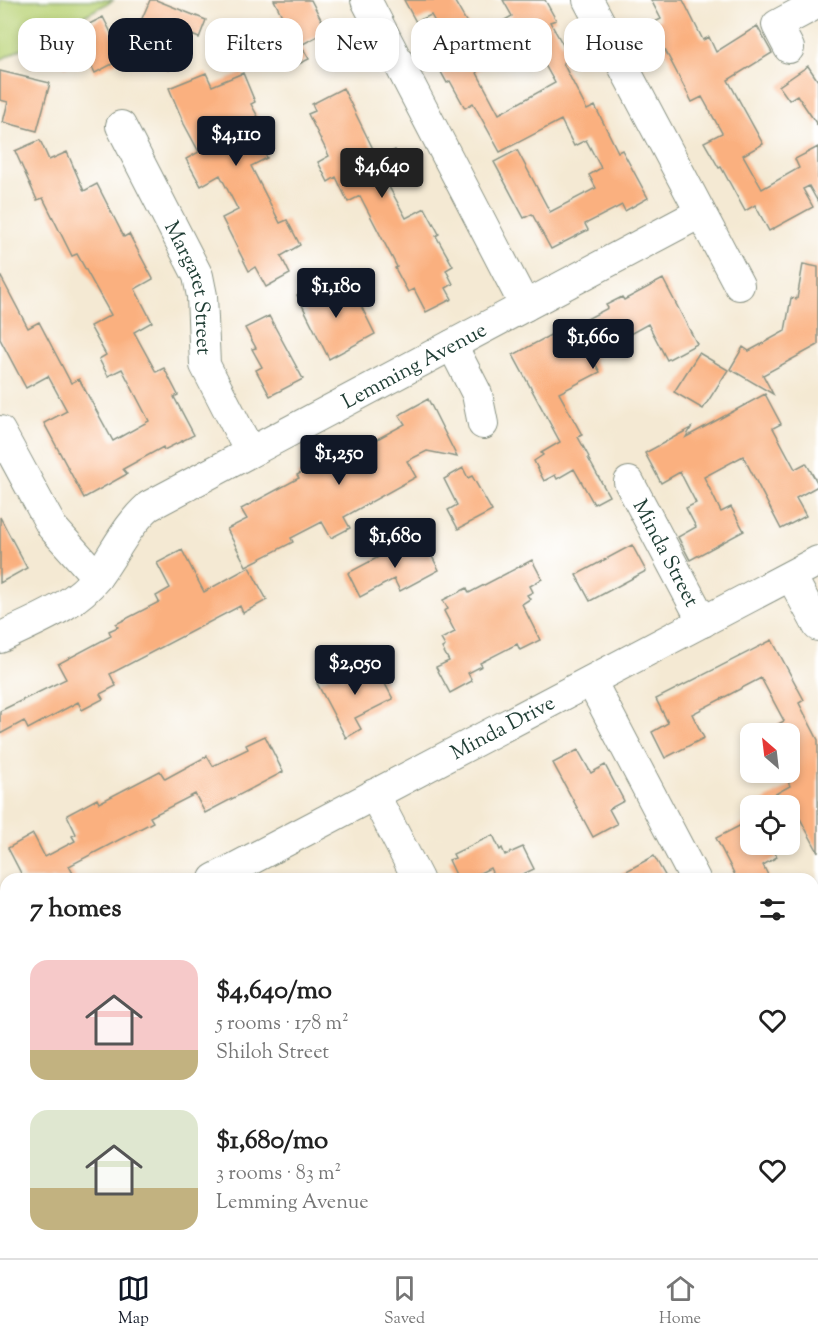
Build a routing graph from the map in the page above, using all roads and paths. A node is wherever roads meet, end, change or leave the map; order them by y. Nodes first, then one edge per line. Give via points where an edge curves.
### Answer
1 (366, 0) edge
2 (588, 0) edge
3 (818, 3) edge
4 (789, 48) dead end
5 (121, 126) dead end
6 (700, 213) junction
7 (739, 285) dead end
8 (525, 306) junction
9 (452, 345) junction
10 (483, 424) dead end
11 (0, 431) edge
12 (249, 452) junction
13 (629, 483) dead end
14 (818, 561) edge
15 (791, 576) junction
16 (97, 577) junction
17 (703, 622) junction
18 (818, 626) edge
19 (0, 638) edge
20 (591, 681) junction
21 (374, 794) junction
22 (225, 873) edge
23 (415, 873) edge
24 (692, 873) edge

1 - 8 street
2 - 6 street
3 - 4 street via 777,25
5 - 12 street, Margaret Street via 198,276 205,365
6 - 7 street
6 - 8 street, Lemming Avenue
8 - 9 street, Lemming Avenue
9 - 10 street via 477,394
9 - 12 street, Lemming Avenue
11 - 16 street via 52,527
12 - 16 street, Lemming Avenue via 149,506 132,524
13 - 17 street, Minda Street
14 - 15 street, Minda Drive
15 - 17 street, Minda Drive
15 - 18 street
16 - 19 street, Lemming Avenue via 73,600
17 - 20 street, Minda Drive
20 - 21 street, Minda Drive
20 - 24 street
21 - 22 street, Minda Drive
21 - 23 street

